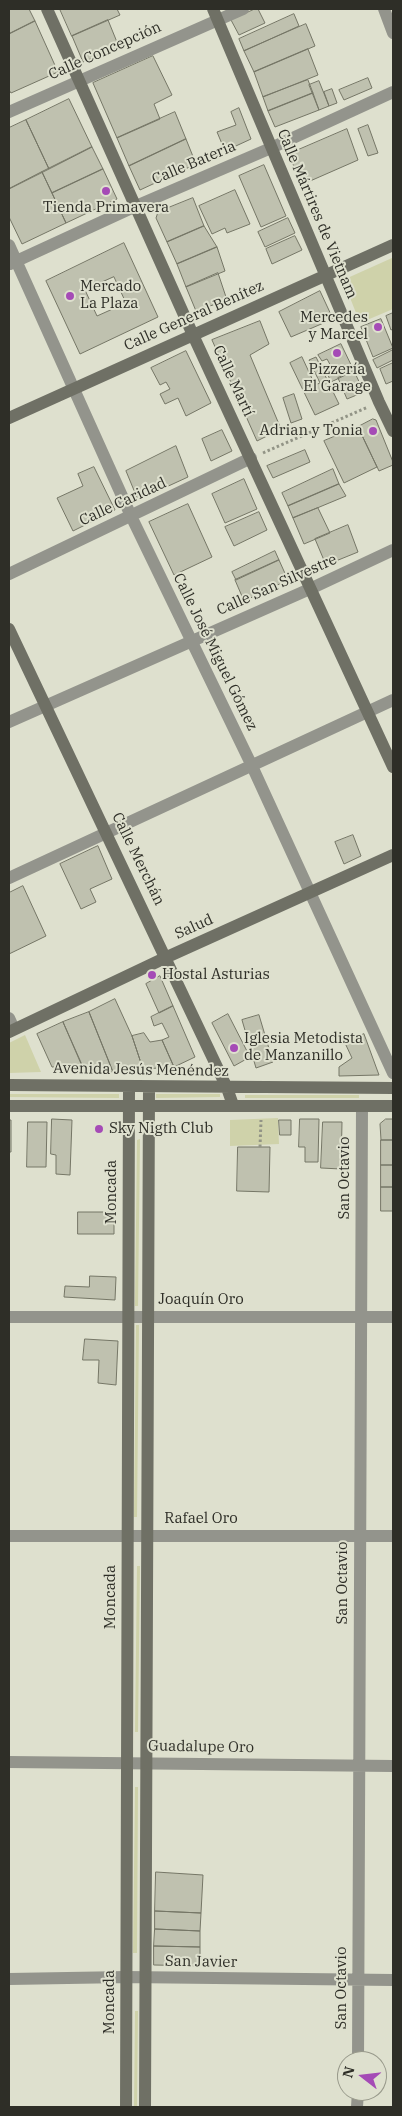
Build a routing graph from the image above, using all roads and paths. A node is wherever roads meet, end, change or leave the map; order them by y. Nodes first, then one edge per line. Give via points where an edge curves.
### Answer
1 (47, 9) edge
2 (243, 9) edge
3 (384, 9) edge
4 (216, 14) edge
5 (393, 33) edge
6 (78, 80) junction
7 (393, 92) edge
8 (9, 112) edge
9 (271, 148) junction
10 (136, 206) junction
11 (9, 245) edge
12 (393, 245) edge
13 (13, 263) edge
14 (326, 274) junction
15 (193, 335) junction
16 (74, 389) junction
17 (379, 402) junction
18 (9, 418) edge
19 (393, 431) edge
20 (252, 458) junction
21 (132, 516) junction
22 (393, 550) edge
23 (9, 574) edge
24 (312, 588) junction
25 (9, 629) edge
26 (192, 641) junction
27 (393, 700) edge
28 (46, 706) junction
29 (368, 712) junction
30 (9, 722) edge
31 (252, 766) junction
32 (393, 767) edge
33 (106, 832) junction
34 (393, 855) edge
35 (9, 878) edge
36 (312, 892) junction
37 (167, 957) junction
38 (11, 1026) edge
39 (393, 1073) edge
40 (9, 1085) edge
41 (129, 1087) junction
42 (149, 1088) junction
43 (227, 1088) junction
44 (393, 1088) edge
45 (233, 1105) junction
46 (261, 1105) junction
47 (9, 1106) edge
48 (362, 1106) junction
49 (393, 1106) edge
50 (129, 1107) junction
51 (150, 1107) junction
52 (260, 1147) dead end
53 (128, 1316) junction
54 (147, 1316) junction
55 (9, 1317) edge
56 (360, 1317) junction
57 (393, 1318) edge
58 (147, 1534) junction
59 (127, 1535) junction
60 (9, 1536) edge
61 (359, 1536) junction
62 (393, 1536) edge
63 (9, 1762) edge
64 (126, 1762) junction
65 (146, 1762) junction
66 (358, 1766) junction
67 (393, 1766) edge
68 (126, 1977) junction
69 (146, 1978) junction
70 (9, 1979) edge
71 (358, 1980) junction
72 (393, 1980) edge
73 (358, 2051) edge
74 (126, 2107) edge
75 (146, 2107) edge

1 - 6 street, Calle Martí
2 - 4 street, Calle Concepción
3 - 5 street
4 - 6 street, Calle Concepción
4 - 9 street, Calle Mártires de Vietnam
6 - 8 street, Calle Concepción
6 - 10 street, Calle Martí
7 - 9 street, Calle Bateria
9 - 10 street, Calle Bateria
9 - 14 street, Calle Mártires de Vietnam
10 - 13 street, Calle Bateria
10 - 15 street, Calle Martí
11 - 13 street, Calle José Miguel Gómez
12 - 14 street, Calle General Benítez
13 - 16 street, Calle José Miguel Gómez
14 - 15 street, Calle General Benítez
14 - 17 street, Calle Mártires de Vietnam
15 - 16 street, Calle General Benítez
15 - 20 street, Calle Martí
16 - 18 street, Calle General Benítez
16 - 21 street, Calle José Miguel Gómez
17 - 19 street, Calle Mártires de Vietnam
17 - 20 path
20 - 21 street, Calle Caridad
20 - 24 street, Calle Martí
21 - 23 street, Calle Caridad
21 - 26 street, Calle José Miguel Gómez
22 - 24 street, Calle San Silvestre
24 - 26 street, Calle San Silvestre
24 - 29 street, Calle Martí
25 - 28 street, Calle Merchán
26 - 28 street, Calle San Silvestre
26 - 31 street, Calle José Miguel Gómez
27 - 29 street
28 - 30 street, Calle San Silvestre
28 - 33 street, Calle Merchán
29 - 31 street
29 - 32 street, Calle Martí
31 - 33 street
31 - 36 street, Calle José Miguel Gómez
33 - 35 street
33 - 37 street, Calle Merchán
34 - 36 street, Salud
36 - 37 street, Salud
36 - 39 street, Calle José Miguel Gómez
37 - 38 street, Salud
37 - 43 street, Calle Merchán
40 - 41 street, Avenida Jesús Menéndez
41 - 42 street, Avenida Jesús Menéndez
41 - 50 street, Moncada
42 - 43 street, Avenida Jesús Menéndez
42 - 51 street
43 - 44 street, Avenida Jesús Menéndez
43 - 45 street, Calle Merchán
45 - 46 street
45 - 51 street
46 - 48 street
46 - 52 path
47 - 50 street
48 - 49 street
48 - 56 street, San Octavio
50 - 51 street
50 - 53 street, Moncada
51 - 54 street
53 - 54 street, Joaquín Oro
53 - 55 street, Joaquín Oro
53 - 59 street, Moncada
54 - 56 street, Joaquín Oro
54 - 58 street
56 - 57 street, Joaquín Oro
56 - 61 street, San Octavio
58 - 59 street, Rafael Oro
58 - 61 street, Rafael Oro
58 - 65 street
59 - 60 street, Rafael Oro
59 - 64 street, Moncada
61 - 62 street, Rafael Oro
61 - 66 street, San Octavio
63 - 64 street, Guadalupe Oro
64 - 65 street, Guadalupe Oro
64 - 68 street, Moncada
65 - 66 street, Guadalupe Oro
65 - 69 street
66 - 67 street, Guadalupe Oro
66 - 71 street, San Octavio
68 - 69 street, San Javier
68 - 70 street, San Javier
68 - 74 street, Moncada
69 - 71 street, San Javier
69 - 75 street
71 - 72 street, San Javier
71 - 73 street, San Octavio

